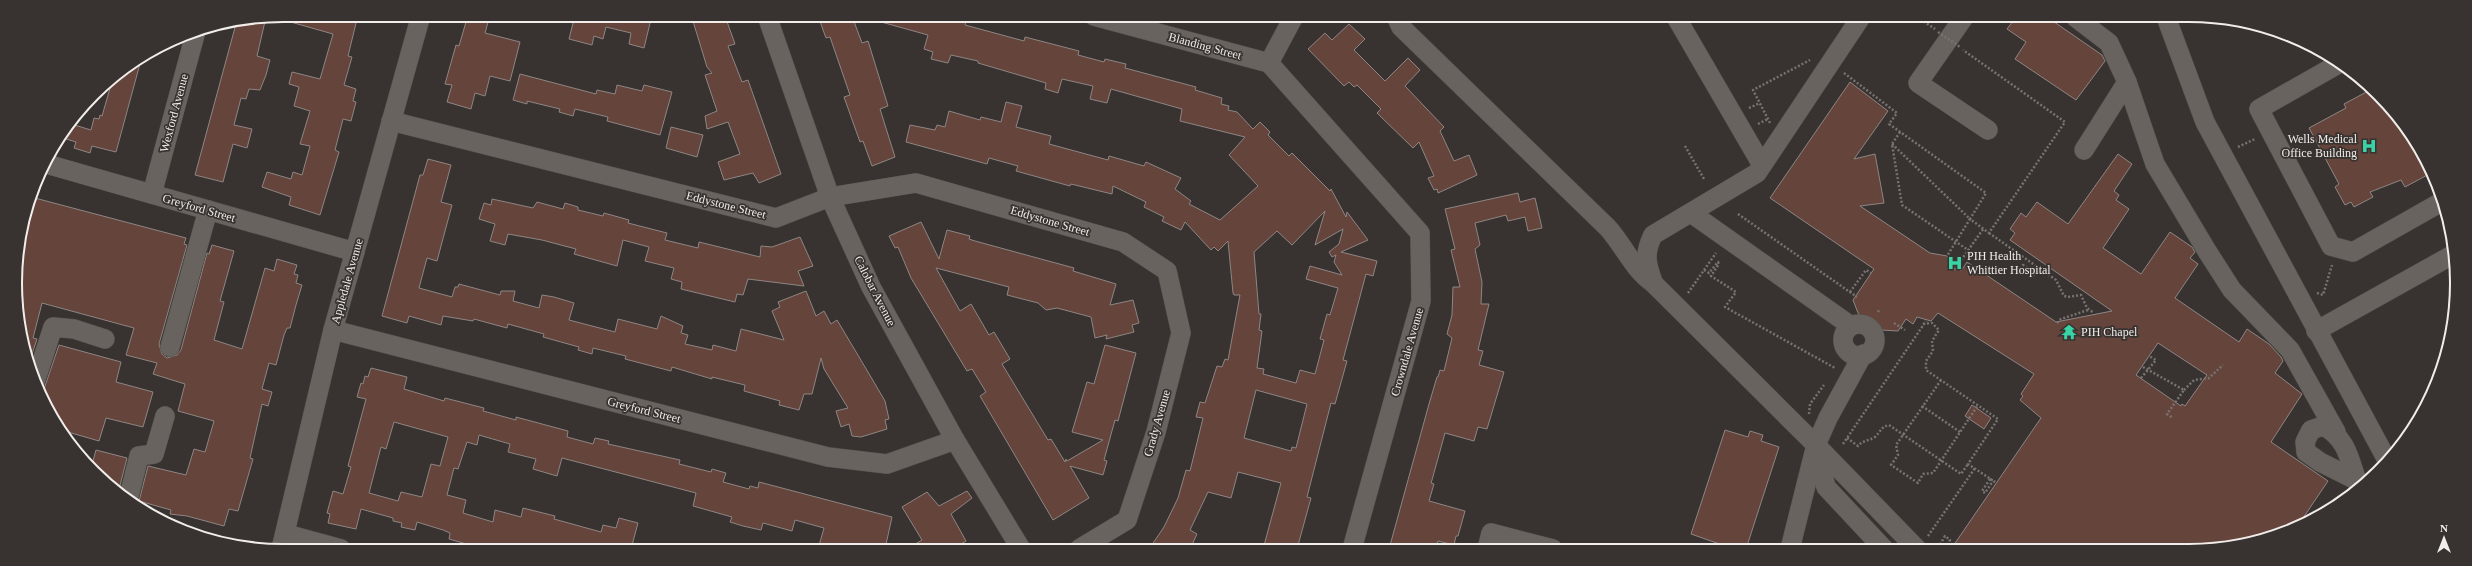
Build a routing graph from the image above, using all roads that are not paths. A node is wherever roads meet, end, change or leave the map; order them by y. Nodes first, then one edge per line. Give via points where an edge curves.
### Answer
1 (420, 22) edge
2 (769, 22) edge
3 (1116, 22) edge
4 (1291, 22) edge
5 (1399, 22) edge
6 (1679, 22) edge
7 (1857, 22) edge
8 (1961, 22) edge
9 (2081, 22) edge
10 (2168, 22) edge
11 (194, 38) edge
12 (1269, 63) junction
13 (2334, 66) edge
14 (2127, 82) junction
15 (391, 121) junction
16 (1988, 130) dead end
17 (2084, 150) dead end
18 (50, 165) edge
19 (1762, 165) junction
20 (152, 194) junction
21 (830, 197) junction
22 (2438, 204) edge
23 (208, 210) junction
24 (1691, 213) junction
25 (355, 252) junction
26 (2448, 257) edge
27 (1168, 271) joint
28 (1653, 283) junction
29 (333, 330) junction
30 (2316, 331) junction
31 (105, 339) dead end
32 (170, 347) dead end
33 (38, 373) edge
34 (165, 416) dead end
35 (2336, 432) junction
36 (955, 440) junction
37 (1816, 446) junction
38 (2385, 456) edge
39 (2357, 483) edge
40 (130, 494) edge
41 (284, 541) edge
42 (305, 544) edge
43 (1017, 544) edge
44 (1087, 544) edge
45 (1353, 544) edge
46 (1488, 544) edge
47 (1534, 544) edge
48 (1791, 544) edge
49 (1879, 544) edge
50 (1925, 544) edge

1 - 15 street, Appledale Avenue
2 - 21 street, Calobar Avenue
3 - 12 street, Blanding Street
4 - 12 street
5 - 28 street via 1620,240 1642,275
6 - 19 street
7 - 19 street
8 - 16 street via 1918,83
9 - 14 street via 2109,43
10 - 30 street via 2205,122
11 - 20 street, Wexford Avenue
12 - 45 street, Crowndale Avenue via 1420,233 1421,300
13 - 22 street via 2259,108 2331,246 2353,252
14 - 17 street
14 - 35 street via 2155,164 2232,290 2290,350
15 - 21 street, Eddystone Street via 776,218
15 - 25 street, Appledale Avenue
18 - 20 street, Greyford Street
19 - 24 street via 1756,173
20 - 23 street, Greyford Street
21 - 27 street, Eddystone Street via 916,183 1123,242
21 - 36 street, Calobar Avenue via 871,287
23 - 25 street, Greyford Street
23 - 32 street
24 - 28 street via 1653,234 1646,247 1645,261
24 - 37 street via 1851,326 1865,325 1873,333 1872,348 1863,354 1828,418
25 - 29 street, Appledale Avenue
26 - 30 street
27 - 44 street, Grady Avenue via 1181,333 1156,432 1127,520
28 - 37 street
29 - 36 street, Greyford Street via 828,457 887,464
29 - 41 street, Appledale Avenue
30 - 38 street
31 - 33 street via 74,329 53,327
34 - 40 street via 154,454 139,456
35 - 39 street
35 - 39 street via 2323,426 2311,430 2305,442 2306,452
36 - 43 street, Calobar Avenue
37 - 48 street
37 - 49 street via 1826,486
37 - 50 street via 1863,493
41 - 42 street
46 - 47 street via 1491,533

